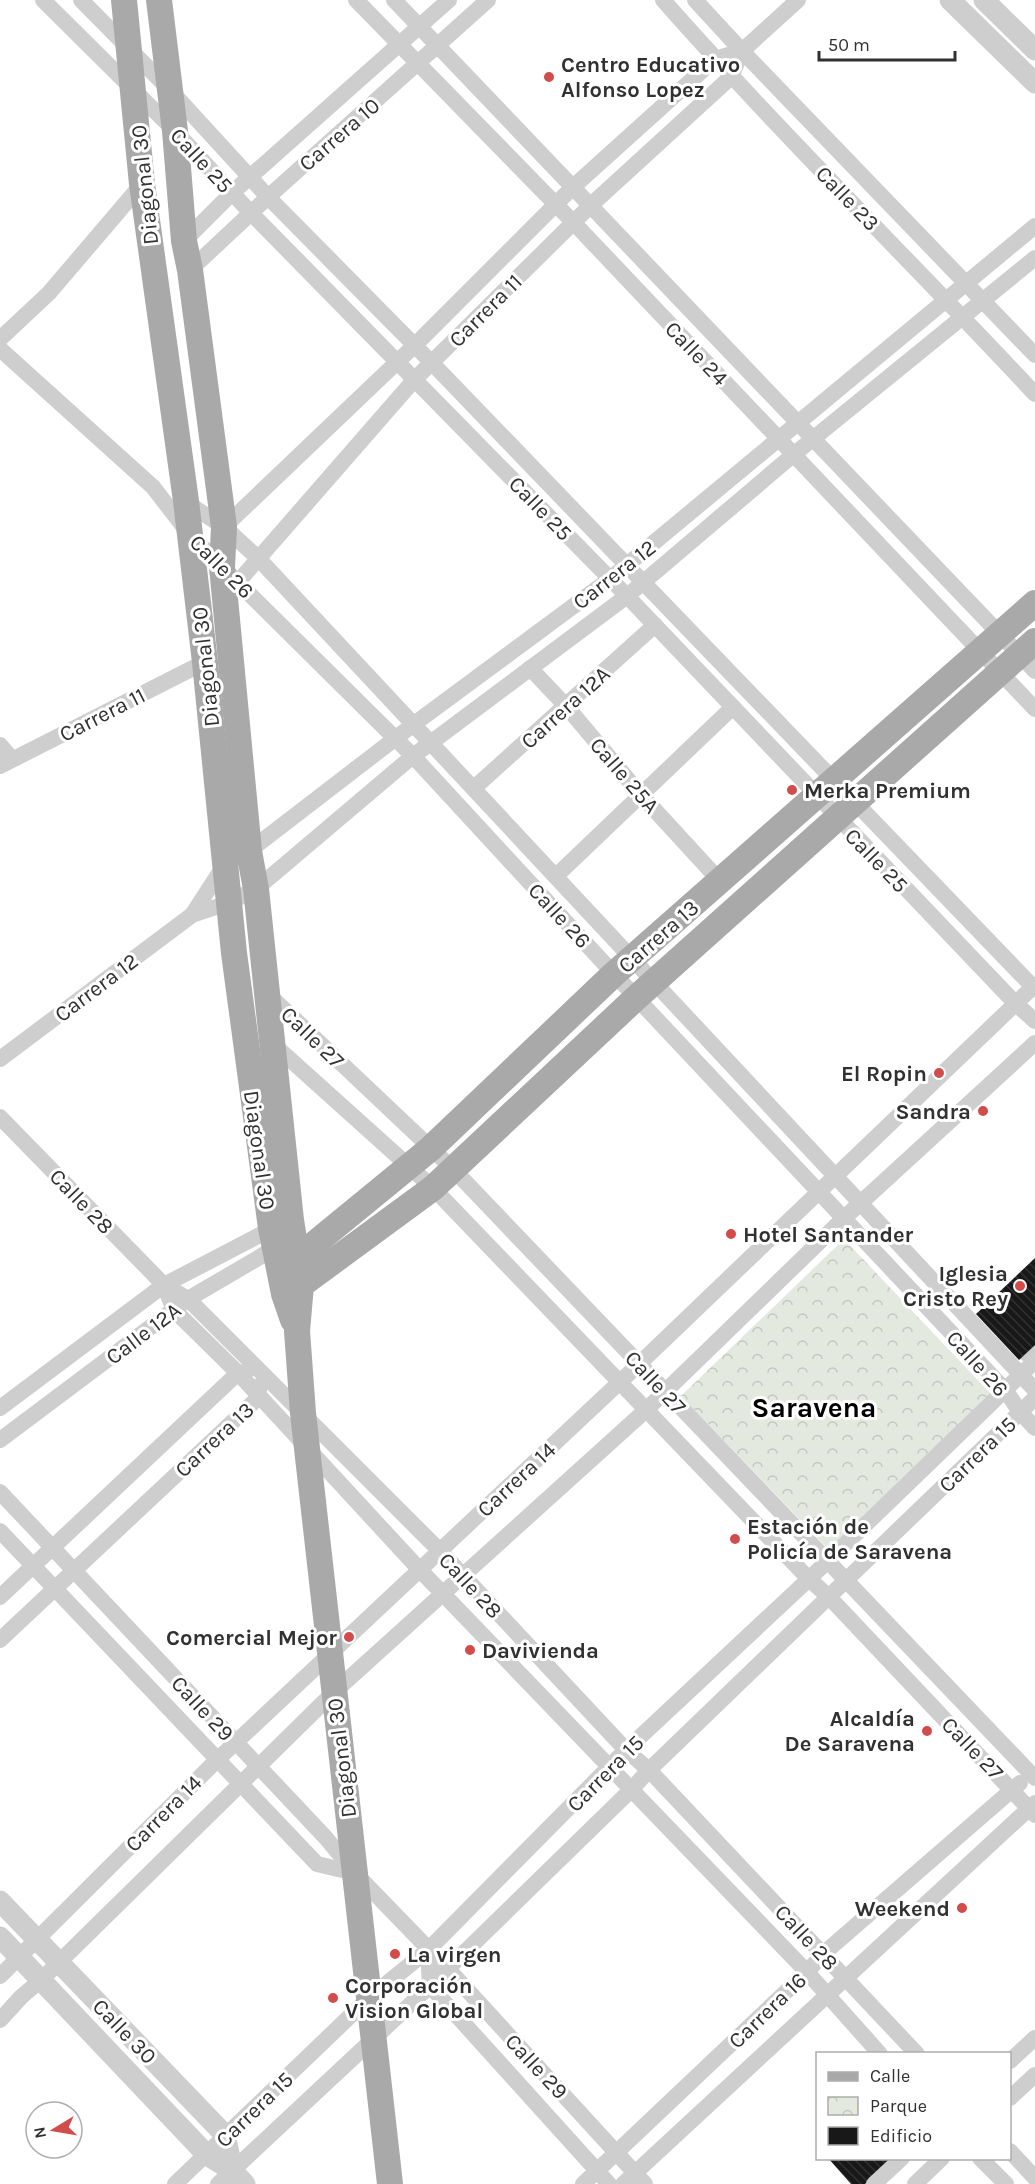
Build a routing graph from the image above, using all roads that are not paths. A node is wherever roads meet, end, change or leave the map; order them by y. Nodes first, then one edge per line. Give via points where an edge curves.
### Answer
1 (43, 0) edge
2 (81, 0) edge
3 (124, 0) edge
4 (159, 0) edge
5 (356, 0) edge
6 (394, 0) edge
7 (448, 0) edge
8 (488, 0) edge
9 (663, 0) edge
10 (695, 0) edge
11 (798, 0) edge
12 (950, 0) edge
13 (984, 0) edge
14 (418, 26) junction
15 (398, 44) junction
16 (438, 46) junction
17 (129, 49) junction
18 (1035, 50) edge
19 (742, 51) junction
20 (715, 59) junction
21 (418, 65) junction
22 (731, 77) junction
23 (1035, 83) edge
24 (170, 90) junction
25 (134, 92) junction
26 (175, 131) junction
27 (250, 178) junction
28 (142, 184) junction
29 (573, 187) junction
30 (233, 192) junction
31 (268, 197) junction
32 (555, 204) junction
33 (591, 205) junction
34 (251, 213) junction
35 (573, 222) junction
36 (1035, 226) edge
37 (184, 241) junction
38 (1035, 258) edge
39 (190, 270) junction
40 (966, 281) junction
41 (946, 298) junction
42 (983, 300) junction
43 (963, 317) junction
44 (0, 339) edge
45 (415, 345) junction
46 (0, 349) edge
47 (1035, 355) edge
48 (398, 362) junction
49 (432, 363) junction
50 (415, 379) junction
51 (1035, 394) edge
52 (798, 422) junction
53 (814, 438) junction
54 (779, 439) junction
55 (793, 455) junction
56 (153, 487) junction
57 (186, 501) junction
58 (224, 527) junction
59 (190, 535) junction
60 (258, 558) junction
61 (627, 565) junction
62 (230, 574) junction
63 (610, 579) junction
64 (644, 582) junction
65 (627, 596) junction
66 (1035, 603) edge
67 (656, 626) junction
68 (1000, 634) junction
69 (981, 652) junction
70 (1030, 655) edge
71 (205, 662) junction
72 (530, 668) junction
73 (999, 671) junction
74 (566, 706) junction
75 (733, 707) junction
76 (1035, 709) edge
77 (414, 724) junction
78 (397, 739) junction
79 (431, 742) junction
80 (0, 746) edge
81 (413, 756) junction
82 (6, 763) edge
83 (474, 788) junction
84 (826, 789) junction
85 (641, 795) junction
86 (847, 811) junction
87 (249, 851) junction
88 (225, 864) junction
89 (556, 876) junction
90 (720, 881) junction
91 (256, 890) junction
92 (228, 903) junction
93 (192, 915) junction
94 (623, 966) junction
95 (1034, 987) edge
96 (646, 990) junction
97 (268, 994) junction
98 (1016, 1004) junction
99 (1035, 1021) edge
100 (1035, 1043) edge
101 (274, 1045) junction
102 (0, 1059) edge
103 (0, 1117) edge
104 (430, 1149) junction
105 (407, 1166) junction
106 (453, 1169) junction
107 (835, 1176) junction
108 (433, 1188) junction
109 (819, 1193) junction
110 (860, 1204) junction
111 (843, 1219) junction
112 (287, 1255) junction
113 (164, 1285) junction
114 (188, 1299) junction
115 (174, 1310) junction
116 (1035, 1361) edge
117 (639, 1364) junction
118 (260, 1371) junction
119 (237, 1373) junction
120 (1021, 1374) junction
121 (620, 1382) junction
122 (1035, 1390) edge
123 (1006, 1391) junction
124 (665, 1392) junction
125 (259, 1397) junction
126 (1035, 1398) edge
127 (0, 1408) edge
128 (646, 1410) junction
129 (1020, 1412) junction
130 (303, 1413) junction
131 (1035, 1428) edge
132 (0, 1440) edge
133 (306, 1446) junction
134 (0, 1492) edge
135 (0, 1531) edge
136 (53, 1549) junction
137 (440, 1551) junction
138 (828, 1561) junction
139 (33, 1567) junction
140 (420, 1570) junction
141 (73, 1571) junction
142 (463, 1576) junction
143 (809, 1580) junction
144 (847, 1581) junction
145 (54, 1589) junction
146 (442, 1593) junction
147 (0, 1597) edge
148 (829, 1597) junction
149 (0, 1640) edge
150 (329, 1655) junction
151 (334, 1692) junction
152 (235, 1743) junction
153 (626, 1750) junction
154 (218, 1759) junction
155 (258, 1766) junction
156 (610, 1768) junction
157 (649, 1770) junction
158 (1033, 1773) edge
159 (240, 1783) junction
160 (631, 1790) junction
161 (1013, 1790) junction
162 (1033, 1809) edge
163 (355, 1873) junction
164 (0, 1900) edge
165 (0, 1937) edge
166 (36, 1939) junction
167 (428, 1950) junction
168 (823, 1954) junction
169 (19, 1958) junction
170 (59, 1961) junction
171 (448, 1969) junction
172 (807, 1972) junction
173 (0, 1976) edge
174 (846, 1978) junction
175 (41, 1980) junction
176 (430, 1986) junction
177 (826, 1996) junction
178 (369, 1998) junction
179 (0, 2020) edge
180 (1035, 2038) edge
181 (373, 2039) junction
182 (878, 2052) edge
183 (915, 2052) edge
184 (1011, 2060) edge
185 (1035, 2075) edge
186 (1011, 2096) edge
187 (225, 2135) junction
188 (1011, 2152) edge
189 (617, 2153) junction
190 (207, 2155) junction
191 (900, 2160) edge
192 (940, 2160) edge
193 (982, 2160) edge
194 (597, 2171) junction
195 (1035, 2178) edge
196 (232, 2180) edge
197 (634, 2180) edge
198 (175, 2184) edge
199 (390, 2184) edge
200 (583, 2184) edge
201 (609, 2184) edge
202 (874, 2184) edge
203 (915, 2184) edge
204 (1006, 2184) edge

1 - 25 street, Calle 25
2 - 17 street, Calle 25
3 - 17 main road, Diagonal 30
4 - 24 main road, Diagonal 30
5 - 15 street, Calle 24
6 - 14 street, Calle 24
7 - 14 street, Carrera 10
8 - 16 street, Carrera 10
9 - 20 street, Calle 23
10 - 19 street, Calle 23
11 - 19 street, Carrera 11
12 - 23 street
13 - 18 street
14 - 15 street, Carrera 10
14 - 16 street, Calle 24
15 - 21 street, Calle 24
15 - 27 street, Carrera 10
16 - 21 street, Carrera 10
16 - 29 street, Calle 24
17 - 24 street, Calle 25
17 - 25 main road, Diagonal 30
19 - 20 street, Carrera 11
19 - 22 street, Carrera 11
19 - 40 street, Calle 23
20 - 22 street, Calle 23
20 - 29 street, Carrera 11
21 - 31 street, Carrera 10
21 - 32 street, Calle 24
22 - 33 street, Carrera 11
22 - 41 street, Calle 23
24 - 26 main road, Diagonal 30
24 - 27 street, Calle 25
25 - 26 street, Calle 25
25 - 28 main road, Diagonal 30
26 - 30 street, Calle 25
26 - 37 main road, Diagonal 30
27 - 30 street, Carrera 10
27 - 31 street, Calle 25
28 - 44 street via 49,293
28 - 57 main road, Diagonal 30
29 - 32 street, Carrera 11
29 - 33 street, Calle 24
30 - 34 street, Calle 25
30 - 37 street, Carrera 10
31 - 34 street, Carrera 10
31 - 45 street, Calle 25
32 - 35 street, Calle 24
32 - 45 street, Carrera 11
33 - 35 street, Carrera 11
33 - 52 street, Calle 24
34 - 39 street, Carrera 10
34 - 48 street, Calle 25
35 - 49 street, Carrera 11
35 - 54 street, Calle 24
36 - 40 street, Carrera 12
37 - 39 main road, Diagonal 30
38 - 42 street, Carrera 12
39 - 58 main road, Diagonal 30
40 - 41 street, Carrera 12
40 - 42 street, Calle 23
41 - 43 street, Calle 23
41 - 52 street, Carrera 12
42 - 43 street, Carrera 12
42 - 47 street, Calle 23
43 - 51 street, Calle 23
43 - 53 street, Carrera 12
45 - 48 street, Carrera 11
45 - 49 street, Calle 25
46 - 56 street, Calle 26
48 - 50 street, Calle 25
48 - 58 street, Carrera 11
49 - 50 street, Carrera 11
49 - 61 street, Calle 25
50 - 60 street, Carrera 11
50 - 63 street, Calle 25
52 - 53 street, Calle 24
52 - 54 street, Carrera 12
53 - 55 street, Carrera 12
53 - 68 street, Calle 24
54 - 55 street, Calle 24
54 - 61 street, Carrera 12
55 - 64 street, Carrera 12
55 - 69 street, Calle 24
56 - 57 street, Calle 26
56 - 59 street, Calle 26
57 - 58 street, Calle 26
57 - 59 main road, Diagonal 30
58 - 60 street, Calle 26
58 - 62 main road, Diagonal 30
59 - 62 street, Calle 26
59 - 71 main road, Diagonal 30
60 - 62 street, Carrera 11
60 - 77 street, Calle 26
61 - 63 street, Carrera 12
61 - 64 street, Calle 25
62 - 78 street, Calle 26
62 - 87 main road, Diagonal 30
63 - 65 street, Calle 25
63 - 77 street, Carrera 12
64 - 65 street, Carrera 12
64 - 84 street, Calle 25
65 - 67 street, Calle 25
65 - 72 street, Carrera 12
66 - 68 main road, Carrera 13
67 - 74 street, Carrera 12A
67 - 75 street, Calle 25
68 - 69 main road, Carrera 13
68 - 70 street, Calle 24
69 - 73 street, Calle 24
69 - 84 main road, Carrera 13
70 - 73 main road, Carrera 13
71 - 82 street, Carrera 11
71 - 88 main road, Diagonal 30
72 - 74 street, Calle 25A
72 - 79 street, Carrera 12
73 - 76 street, Calle 24
73 - 86 main road, Carrera 13
74 - 83 street, Carrera 12A
74 - 85 street, Calle 25A
75 - 84 street, Calle 25
75 - 85 street
77 - 78 street, Carrera 12
77 - 79 street, Calle 26
78 - 81 street, Calle 26
78 - 87 street, Carrera 12
79 - 81 street, Carrera 12
79 - 83 street, Calle 26
80 - 82 street
81 - 91 street, Carrera 12
81 - 94 street, Calle 26
83 - 89 street, Calle 26
84 - 86 street, Calle 25
84 - 86 street, Calle 25
84 - 90 main road, Carrera 13
85 - 89 street
85 - 90 street, Calle 25A
86 - 95 street, Calle 25
86 - 96 main road, Carrera 13
86 - 98 street, Calle 25
87 - 88 street, Carrera 12
87 - 91 main road, Diagonal 30
88 - 92 main road, Diagonal 30
88 - 93 street, Carrera 12
89 - 94 street, Calle 26
90 - 94 main road, Carrera 13
91 - 92 street, Carrera 12
91 - 97 main road, Diagonal 30
92 - 93 street, Carrera 12
92 - 112 main road, Diagonal 30
93 - 102 street, Carrera 12
94 - 96 street, Calle 26
94 - 96 street, Calle 26
94 - 104 main road, Carrera 13
95 - 98 street, Carrera 14
96 - 106 main road, Carrera 13
96 - 107 street, Calle 26
96 - 109 street, Calle 26
97 - 101 main road, Diagonal 30
97 - 104 street, Calle 27
98 - 99 street, Calle 25
98 - 107 street, Carrera 14
100 - 110 street, Carrera 14
101 - 105 street, Calle 27
101 - 112 main road, Diagonal 30
103 - 113 street, Calle 28
104 - 105 main road, Carrera 13
104 - 106 street, Calle 27
105 - 108 street, Calle 27
105 - 112 main road, Carrera 13
106 - 108 main road, Carrera 13
106 - 117 street, Calle 27
107 - 109 street, Carrera 14
107 - 110 street, Calle 26
108 - 112 main road, Carrera 13
108 - 121 street, Calle 27
109 - 111 street, Calle 26
109 - 117 street, Carrera 14
110 - 111 street, Carrera 14
110 - 120 street, Calle 26
111 - 123 street, Calle 26
111 - 124 street, Carrera 14
112 - 113 street, Calle 12A
112 - 114 street, Calle 12A
112 - 130 main road, Diagonal 30
113 - 114 street, Calle 28
113 - 115 street, Calle 28
113 - 127 street, Calle 12A
114 - 115 street, Calle 12A
114 - 118 street, Calle 28
115 - 119 street, Calle 28
115 - 132 street, Calle 12A
116 - 120 street, Carrera 15
117 - 121 street, Carrera 14
117 - 124 street, Calle 27
118 - 119 street, Carrera 13
118 - 125 street, Carrera 13
118 - 130 street, Calle 28
119 - 125 street, Calle 28
119 - 136 street, Carrera 13
120 - 122 street, Calle 26
120 - 123 street, Carrera 15
121 - 128 street, Calle 27
121 - 137 street, Carrera 14
123 - 129 street, Calle 26
123 - 138 street, Carrera 15
124 - 128 street, Carrera 14
124 - 138 street, Calle 27
125 - 133 street, Calle 28
125 - 141 street, Carrera 13
126 - 129 street, Carrera 15
128 - 142 street, Carrera 14
128 - 143 street, Calle 27
129 - 131 street, Calle 26
129 - 144 street, Carrera 15
130 - 133 main road, Diagonal 30
130 - 137 street, Calle 28
133 - 140 street, Calle 28
133 - 150 main road, Diagonal 30
134 - 136 street, Calle 29
135 - 139 street, Calle 29
136 - 139 street, Carrera 13
136 - 141 street, Calle 29
137 - 140 street, Carrera 14
137 - 142 street, Calle 28
138 - 143 street, Carrera 15
138 - 144 street, Calle 27
139 - 145 street, Calle 29
139 - 147 street, Carrera 13
140 - 146 street, Calle 28
140 - 150 street, Carrera 14
141 - 145 street, Carrera 13
141 - 152 street, Calle 29
142 - 146 street, Carrera 14
142 - 153 street, Calle 28
143 - 148 street, Calle 27
143 - 153 street, Carrera 15
144 - 148 street, Carrera 15
144 - 158 street, Calle 27
145 - 149 street, Carrera 13
145 - 154 street, Calle 29
146 - 151 street, Carrera 14
146 - 156 street, Calle 28
148 - 157 street, Carrera 15
148 - 161 street, Calle 27
150 - 151 main road, Diagonal 30
150 - 152 street, Carrera 14
151 - 155 street, Carrera 14
151 - 163 main road, Diagonal 30
152 - 154 street, Carrera 14
152 - 155 street, Calle 29
153 - 156 street, Carrera 15
153 - 157 street, Calle 28
154 - 159 street, Calle 29
154 - 166 street, Carrera 14
155 - 159 street, Carrera 14
155 - 163 street, Calle 29
156 - 160 street, Calle 28
156 - 167 street, Carrera 15
157 - 160 street, Carrera 15
157 - 168 street, Calle 28
158 - 161 street, Carrera 16
159 - 163 street, Calle 29 via 317,1864
159 - 170 street, Carrera 14
160 - 171 street, Carrera 15
160 - 172 street, Calle 28
161 - 162 street, Calle 27
161 - 168 street, Carrera 16
162 - 174 street, Carrera 16
163 - 167 street, Calle 29
163 - 178 main road, Diagonal 30
164 - 166 street, Calle 30
165 - 169 street, Calle 30
166 - 169 street, Carrera 14
166 - 170 street, Calle 30
167 - 171 street, Calle 29
167 - 176 street
167 - 178 street, Carrera 15
168 - 172 street, Carrera 16
168 - 174 street, Calle 28
169 - 173 street, Carrera 14
169 - 175 street, Calle 30
170 - 175 street, Carrera 14
170 - 187 street, Calle 30
171 - 176 street, Carrera 15
171 - 189 street, Calle 29
172 - 177 street, Calle 28
172 - 189 street, Carrera 16
174 - 177 street, Carrera 16
174 - 183 street, Calle 28
175 - 179 street, Carrera 14
175 - 190 street, Calle 30
176 - 181 street, Carrera 15
176 - 194 street, Calle 29
177 - 182 street, Calle 28
177 - 197 street, Carrera 16
178 - 181 main road, Diagonal 30
178 - 187 street, Carrera 15
180 - 184 street
181 - 196 street, Carrera 15
181 - 199 main road, Diagonal 30
185 - 186 street
187 - 190 street, Carrera 15
187 - 196 street
188 - 195 street
189 - 194 street, Carrera 16
189 - 197 street, Calle 29
190 - 196 street, Calle 30
190 - 198 street, Carrera 15
191 - 202 street
192 - 203 street
193 - 204 street
194 - 200 street, Carrera 16
194 - 201 street, Calle 29

